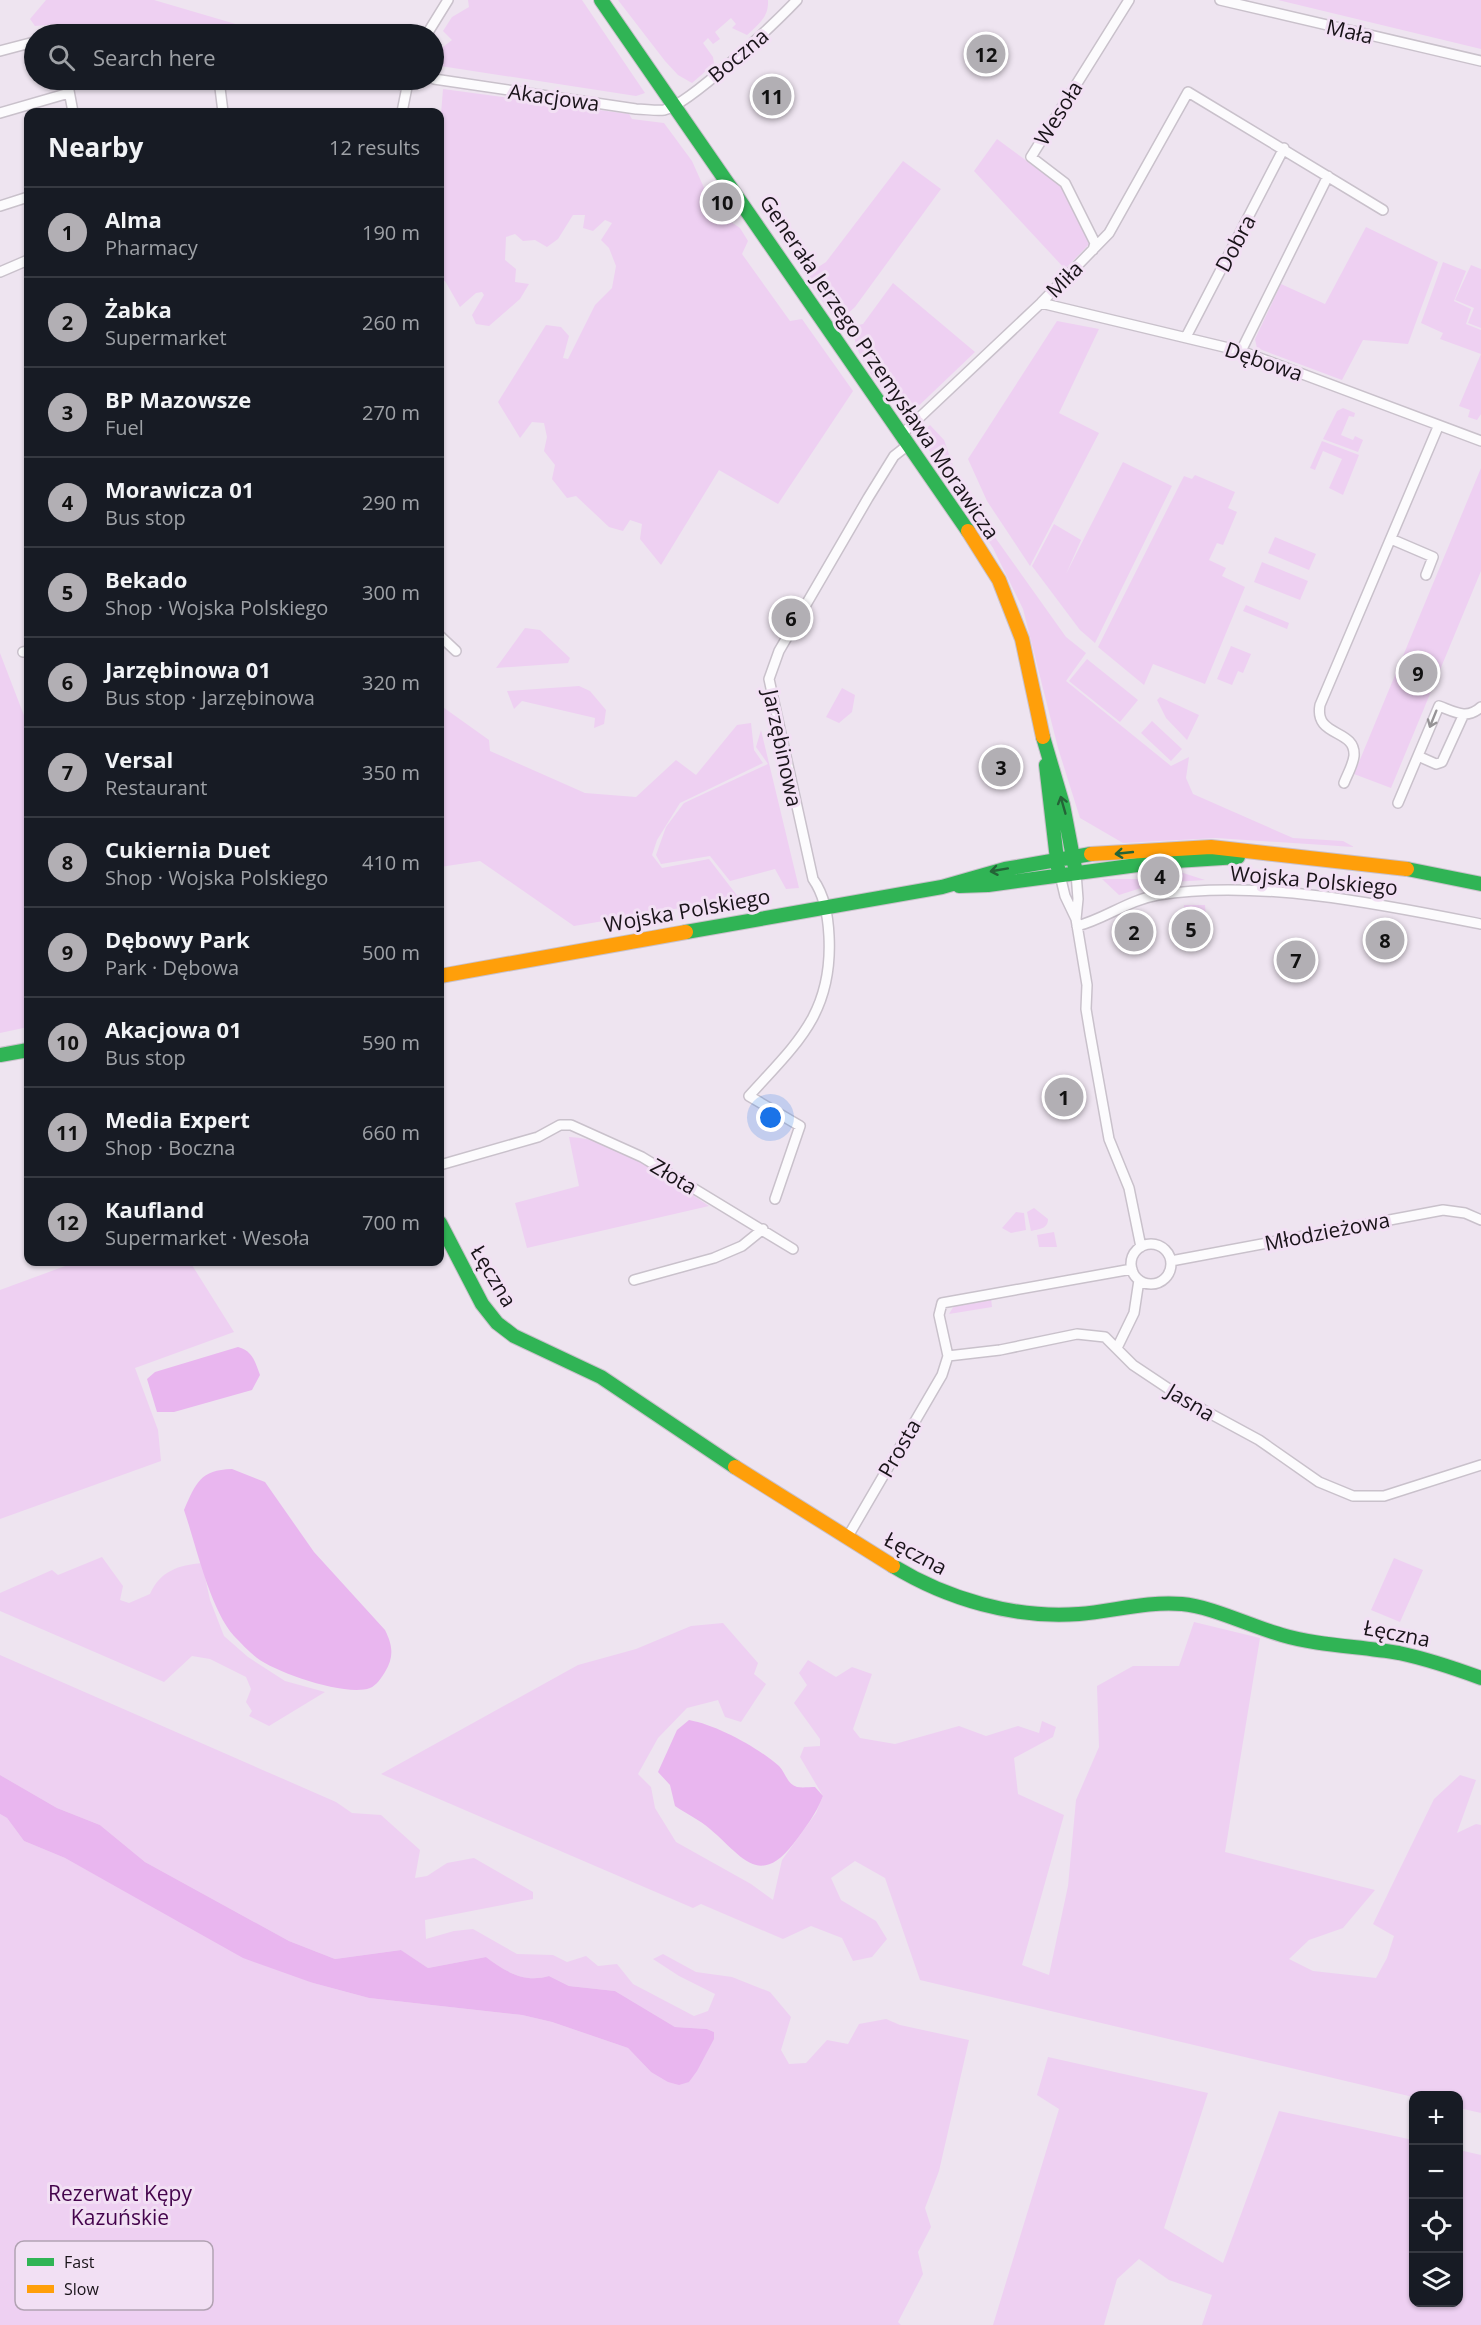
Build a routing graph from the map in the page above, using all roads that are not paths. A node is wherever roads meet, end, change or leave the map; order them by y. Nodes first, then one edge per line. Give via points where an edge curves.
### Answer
1 (448, 0) edge
2 (601, 0) edge
3 (798, 0) edge
4 (1129, 0) edge
5 (1220, 0) edge
6 (433, 24) edge
7 (24, 45) edge
8 (0, 51) edge
9 (1481, 61) edge
10 (444, 80) edge
11 (69, 90) edge
12 (220, 90) edge
13 (406, 90) edge
14 (69, 93) junction
15 (674, 105) junction
16 (72, 108) edge
17 (222, 108) edge
18 (403, 108) edge
19 (0, 113) edge
20 (1284, 148) junction
21 (1328, 176) junction
22 (24, 198) edge
23 (0, 206) edge
24 (1383, 210) dead end
25 (1093, 250) junction
26 (24, 262) edge
27 (0, 272) edge
28 (1041, 303) junction
29 (1186, 337) junction
30 (1241, 351) junction
31 (1438, 427) junction
32 (904, 440) junction
33 (1481, 441) edge
34 (1391, 539) junction
35 (1426, 575) dead end
36 (444, 640) edge
37 (456, 651) dead end
38 (1481, 707) edge
39 (1463, 716) junction
40 (1046, 754) junction
41 (1418, 756) junction
42 (1344, 783) dead end
43 (1398, 803) dead end
44 (1280, 855) junction
45 (1074, 858) junction
46 (1057, 860) junction
47 (1076, 873) junction
48 (1060, 875) junction
49 (1481, 884) edge
50 (942, 887) junction
51 (825, 907) junction
52 (1077, 923) junction
53 (1481, 924) edge
54 (444, 975) edge
55 (24, 1051) edge
56 (0, 1055) edge
57 (444, 1164) edge
58 (775, 1198) dead end
59 (1481, 1220) edge
60 (763, 1229) junction
61 (444, 1231) edge
62 (1141, 1247) junction
63 (793, 1249) dead end
64 (1171, 1260) junction
65 (1132, 1269) junction
66 (634, 1280) dead end
67 (1139, 1280) junction
68 (1117, 1348) junction
69 (948, 1356) junction
70 (1481, 1465) edge
71 (847, 1538) junction
72 (1481, 1678) edge

1 - 6 street
2 - 15 street, Generała Jerzego Przemysława Morawicza
3 - 15 street, Boczna via 771,27
4 - 25 street, Wesoła via 1030,157 1065,183 1095,243
5 - 9 street, Mała
7 - 8 street
10 - 15 street, Akacjowa via 636,109 664,110
11 - 14 street
12 - 17 street
13 - 18 street
14 - 16 street
14 - 19 street
15 - 32 street, Generała Jerzego Przemysława Morawicza
20 - 21 street
20 - 25 street, Miła via 1188,92 1108,233
20 - 29 street, Dobra
21 - 24 street
21 - 30 street
22 - 23 street
25 - 28 street, Miła
26 - 27 street
28 - 29 street, Dębowa
28 - 32 street, Miła
29 - 30 street, Dębowa
30 - 31 street, Dębowa
31 - 33 street, Dębowa
31 - 34 street
32 - 40 street, Generała Jerzego Przemysława Morawicza via 999,580 1022,639
32 - 51 street, Jarzębinowa via 779,651 769,679 813,879 822,891
34 - 35 street via 1433,557
34 - 42 street via 1318,715 1324,726 1347,739 1354,749
36 - 37 street
38 - 39 street
39 - 41 street via 1442,762 1436,764
39 -> 41 street via 1439,706
45 -> 40 street, Generała Jerzego Przemysława Morawicza via 1064,806
40 - 46 street, Generała Jerzego Przemysława Morawicza
41 - 43 street
44 -> 45 street, Wojska Polskiego via 1203,847
44 - 47 street, Wojska Polskiego via 1160,862
44 - 49 street, Wojska Polskiego via 1407,869
45 - 46 street, Wojska Polskiego
45 - 47 street, Generała Jerzego Przemysława Morawicza
46 - 48 street, Generała Jerzego Przemysława Morawicza
46 -> 50 street, Wojska Polskiego via 986,873
47 - 48 street, Wojska Polskiego
47 - 52 street
48 - 50 street, Wojska Polskiego
48 - 52 street
50 - 51 street, Wojska Polskiego
51 - 54 street, Wojska Polskiego
51 - 58 street, Jarzębinowa via 830,964 822,1002 802,1039 749,1096 800,1126
52 - 53 street, Wojska Polskiego via 1144,898 1211,892 1329,898
52 - 62 street via 1087,985 1086,1009 1109,1139 1129,1188
55 - 56 street
57 - 60 street, Złota via 538,1137 560,1125 581,1128 642,1157
59 - 64 street, Młodzieżowa via 1443,1210
60 - 63 street, Złota
60 - 66 street via 742,1246 714,1258
61 - 71 street, Łęczna via 482,1304 514,1336 601,1377
62 - 64 street via 1157,1245
62 - 65 street via 1131,1260
64 - 67 street via 1171,1270 1157,1284
65 - 67 street
65 - 69 street via 942,1303 939,1315
67 - 68 street via 1134,1313
68 - 69 street, Jasna via 1105,1337 1077,1334
68 - 70 street, Jasna via 1133,1365 1187,1401 1259,1440 1319,1482 1353,1496 1384,1496
69 - 71 street, Prosta via 942,1375
71 - 72 street, Łęczna via 919,1582 985,1606 1051,1615 1148,1603 1185,1604 1284,1636 1398,1653

